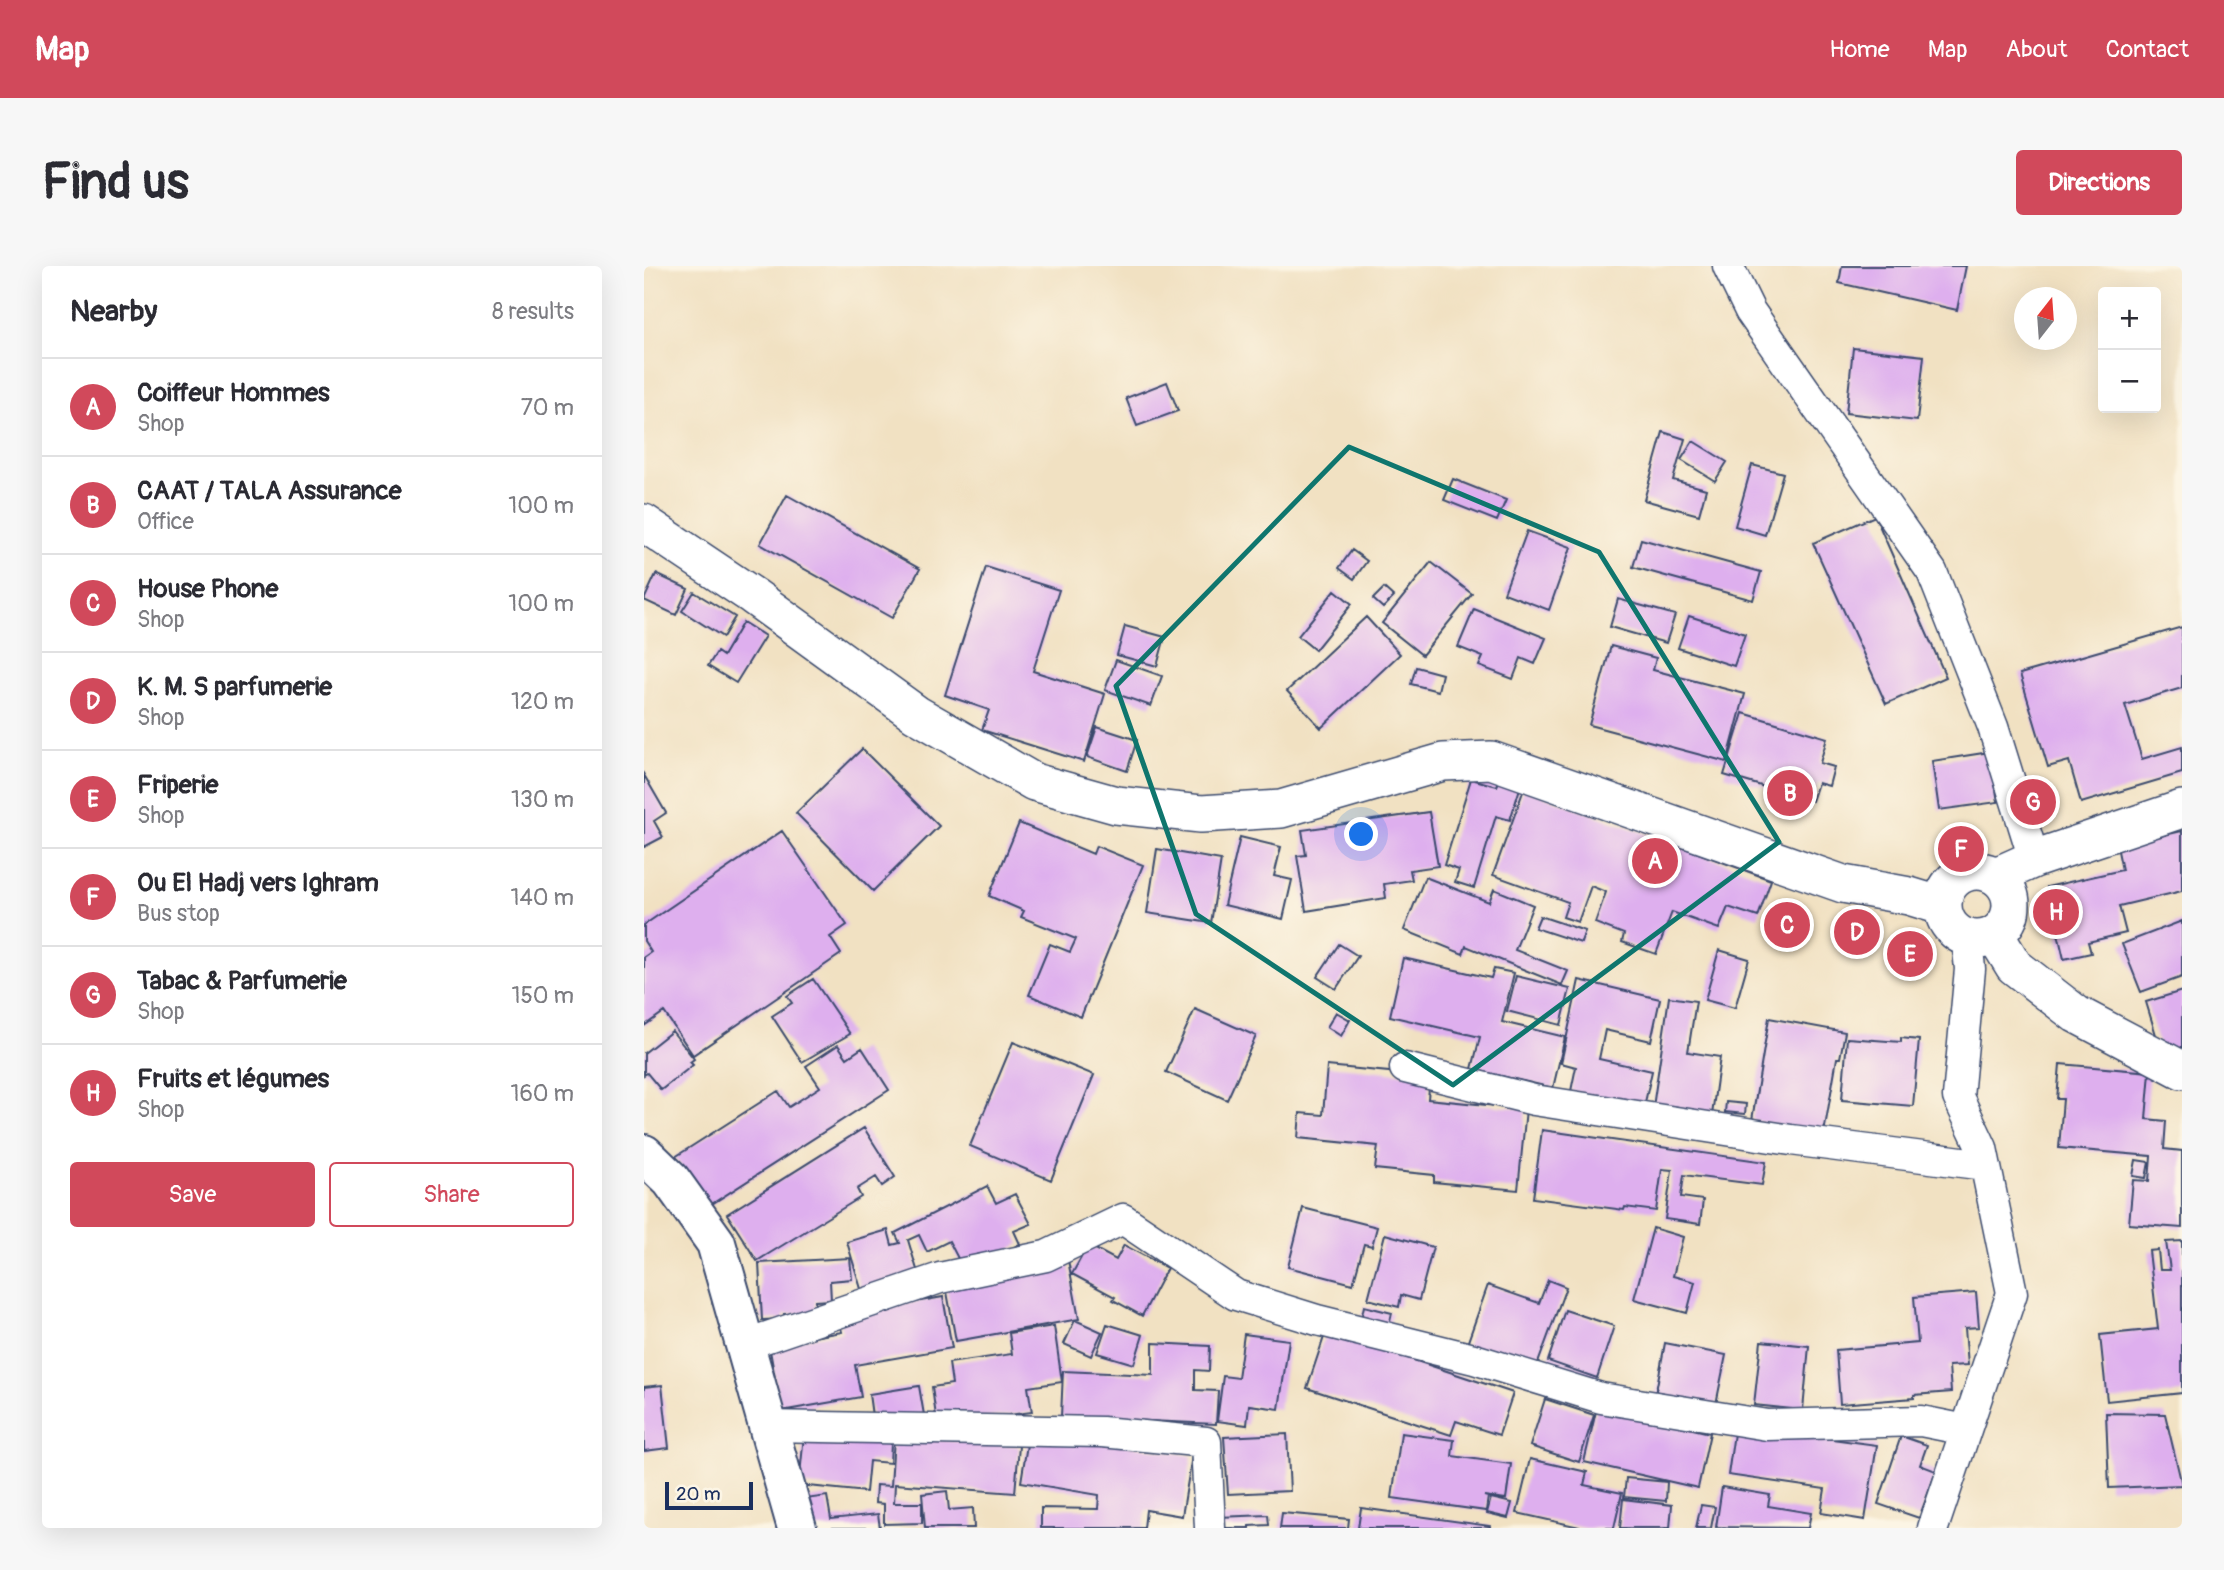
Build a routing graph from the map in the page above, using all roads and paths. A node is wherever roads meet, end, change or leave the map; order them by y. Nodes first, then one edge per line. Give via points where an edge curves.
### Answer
1 (1728, 266) edge
2 (644, 523) edge
3 (2182, 809) edge
4 (2034, 859) junction
5 (1996, 876) junction
6 (1942, 906) junction
7 (1981, 937) junction
8 (1405, 1068) dead end
9 (2182, 1070) edge
10 (644, 1154) edge
11 (1985, 1165) junction
12 (744, 1345) junction
13 (767, 1426) junction
14 (1966, 1430) junction
15 (797, 1528) edge
16 (1210, 1528) edge
17 (1933, 1528) edge

1 - 4 street via 1750,310 1932,572 1993,727
2 - 6 street via 916,714 1034,782 1116,805 1202,814 1282,808 1443,762 1491,760 1843,884
3 - 4 street
4 - 5 street
5 - 6 street via 1979,871 1955,878
5 - 7 street via 2005,885 2011,912 2007,923
6 - 7 street via 1948,926 1956,933
7 - 9 street via 2076,1014
7 - 11 street via 1970,969 1958,1097
8 - 11 street via 1534,1100
10 - 12 main road via 671,1180 716,1243
11 - 14 street via 2012,1293
12 - 13 main road
12 - 14 street via 940,1278 1046,1256 1123,1219 1236,1296 1601,1398 1767,1425 1921,1421
13 - 15 main road
13 - 16 street via 1102,1432 1206,1442
14 - 17 street

